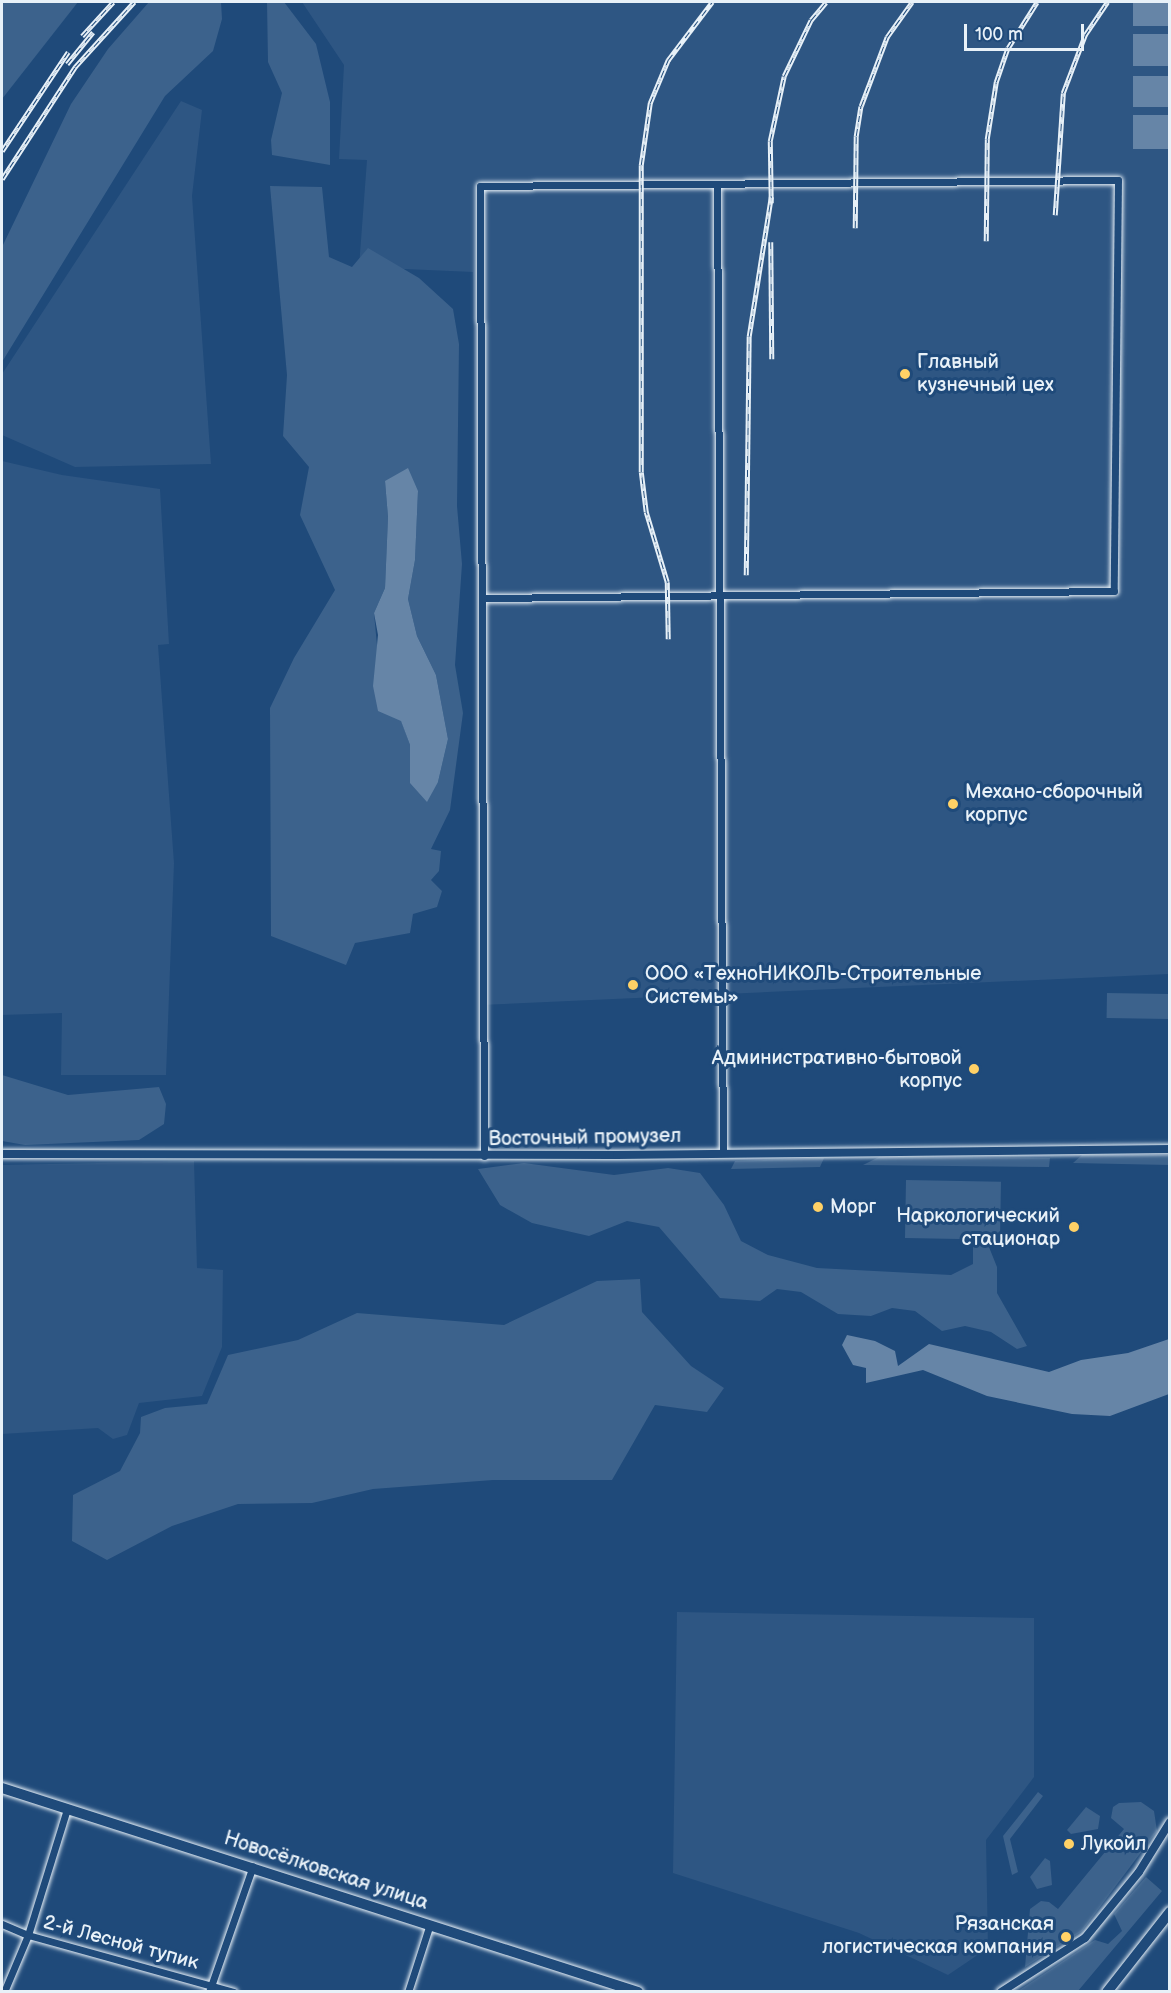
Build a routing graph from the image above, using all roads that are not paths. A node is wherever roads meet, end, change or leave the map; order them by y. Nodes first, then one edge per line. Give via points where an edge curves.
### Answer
1 (717, 184) junction
2 (717, 595) junction
3 (485, 598) junction
4 (1170, 1149) edge
5 (723, 1153) junction
6 (2, 1154) edge
7 (484, 1156) junction
8 (2, 1788) edge
9 (67, 1809) junction
10 (1170, 1822) edge
11 (253, 1866) junction
12 (1170, 1912) edge
13 (2, 1924) edge
14 (430, 1924) junction
15 (28, 1935) junction
16 (210, 1988) edge
17 (616, 1988) edge
18 (4, 1992) edge
19 (233, 1992) edge
20 (408, 1992) edge
21 (638, 1992) edge
22 (1001, 1992) edge
23 (1107, 1992) edge

1 - 2 street
1 - 2 street via 1118,180 1114,591
1 - 3 street via 480,186
2 - 3 street
2 - 5 street
3 - 7 street
4 - 5 street, Восточный промузел
5 - 7 street, Восточный промузел
6 - 7 street, Восточный промузел
8 - 9 main road, Новосёлковская улица
9 - 11 main road, Новосёлковская улица
9 - 15 street
10 - 22 street via 1139,1872 1085,1938
11 - 14 main road, Новосёлковская улица
11 - 16 street
12 - 23 main road
13 - 15 street, 2-й Лесной тупик
14 - 17 main road, Новосёлковская улица
14 - 20 street
15 - 16 street, 2-й Лесной тупик
15 - 18 street
16 - 19 street, 2-й Лесной тупик
17 - 21 main road, Новосёлковская улица

